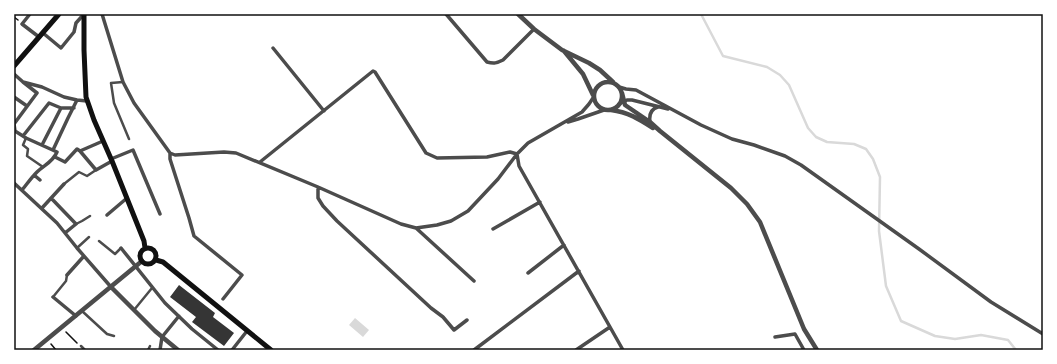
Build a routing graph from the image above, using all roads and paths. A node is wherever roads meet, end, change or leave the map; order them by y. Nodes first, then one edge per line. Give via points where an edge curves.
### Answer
1 (30, 14) edge
2 (59, 14) edge
3 (84, 14) edge
4 (102, 14) edge
5 (446, 14) edge
6 (518, 14) edge
7 (534, 29) junction
8 (41, 35) junction
9 (273, 48) dead end
10 (562, 50) junction
11 (14, 66) edge
12 (14, 74) edge
13 (23, 82) junction
14 (123, 82) junction
15 (613, 82) junction
16 (619, 87) junction
17 (14, 97) edge
18 (593, 97) junction
19 (77, 100) junction
20 (87, 101) junction
21 (621, 103) junction
22 (27, 106) junction
23 (658, 107) junction
24 (61, 108) junction
25 (74, 108) junction
26 (324, 110) junction
27 (606, 110) junction
28 (673, 110) junction
29 (650, 122) junction
30 (563, 123) junction
31 (14, 124) edge
32 (660, 132) junction
33 (24, 137) junction
34 (129, 140) dead end
35 (103, 141) junction
36 (42, 145) junction
37 (53, 150) junction
38 (80, 151) junction
39 (170, 153) junction
40 (517, 154) junction
41 (55, 157) junction
42 (112, 160) junction
43 (260, 162) junction
44 (43, 166) junction
45 (96, 170) junction
46 (34, 175) junction
47 (40, 180) dead end
48 (14, 183) edge
49 (64, 184) joint
50 (318, 187) junction
51 (22, 190) junction
52 (51, 198) junction
53 (127, 198) junction
54 (540, 202) junction
55 (42, 208) junction
56 (160, 214) dead end
57 (106, 215) dead end
58 (90, 216) dead end
59 (76, 224) junction
60 (416, 228) junction
61 (493, 229) dead end
62 (66, 233) junction
63 (89, 237) dead end
64 (99, 241) dead end
65 (564, 245) junction
66 (77, 248) junction
67 (145, 248) junction
68 (120, 250) joint
69 (84, 256) junction
70 (156, 260) junction
71 (142, 261) junction
72 (136, 266) junction
73 (578, 270) junction
74 (528, 273) dead end
75 (67, 275) joint
76 (474, 281) dead end
77 (111, 287) junction
78 (152, 287) junction
79 (53, 297) joint
80 (223, 299) dead end
81 (81, 310) junction
82 (133, 310) junction
83 (76, 316) junction
84 (179, 316) junction
85 (466, 320) dead end
86 (610, 327) junction
87 (62, 328) junction
88 (247, 331) junction
89 (1043, 334) edge
90 (114, 336) dead end
91 (162, 337) junction
92 (775, 337) dead end
93 (81, 346) joint
94 (150, 346) dead end
95 (34, 350) edge
96 (85, 350) edge
97 (148, 350) edge
98 (160, 350) edge
99 (178, 350) edge
100 (218, 350) edge
101 (232, 350) edge
102 (271, 350) edge
103 (474, 350) edge
104 (576, 350) edge
105 (623, 350) edge
106 (804, 350) edge
107 (817, 350) edge

1 - 8 street via 22,24
2 - 8 main road
3 - 8 street via 61,48
3 - 20 main road
4 - 14 street
5 - 7 street via 487,62 497,63 503,60
6 - 7 street
7 - 10 street
8 - 11 main road
9 - 26 street
10 - 15 street via 589,63
10 - 18 street via 583,74
12 - 13 street
13 - 19 street via 42,87 64,98
13 - 22 street via 36,93
14 - 34 street via 111,83 114,103
14 - 39 street via 134,103
15 - 16 street
15 - 18 street via 605,81 599,84
16 - 21 street via 622,93
16 - 28 street via 636,90
17 - 22 street
18 - 27 street via 597,105
18 - 30 street via 582,112
19 - 20 street
19 - 25 street
20 - 35 main road
21 - 23 street via 632,100
21 - 27 street via 613,109
21 - 29 street
22 - 31 street
23 - 28 street
23 - 29 street via 651,112
24 - 25 street
24 - 33 street via 49,103
24 - 36 street
25 - 37 street
26 - 40 street via 373,71 426,153 437,158 487,157 510,152
26 - 43 street
27 - 30 street
27 - 32 street via 632,115
28 - 89 street via 732,139 785,156 801,165 991,302
29 - 32 street
30 - 40 street via 528,143
31 - 33 street via 15,131
32 - 107 street via 731,188 760,222 804,329
33 - 36 street
33 - 44 street via 23,146 28,149 28,156
35 - 38 street
35 - 42 main road
36 - 37 street
37 - 41 street via 57,152
38 - 41 street via 65,162
38 - 45 street
39 - 43 street via 236,153
39 - 80 street via 194,236 242,275
40 - 54 street via 519,166
40 - 60 street via 468,211 451,221
41 - 44 street
42 - 45 street
42 - 53 main road
42 - 56 street via 133,149
43 - 50 street
44 - 46 street
45 - 49 street via 87,176 78,172
46 - 47 street
46 - 51 street
48 - 51 street
49 - 52 street
50 - 60 street via 401,224
50 - 85 street via 318,198 337,221 443,317 454,330
51 - 55 street
52 - 55 street
52 - 59 street
53 - 57 street
53 - 67 main road
54 - 61 street
54 - 65 street
55 - 62 street
58 - 59 street
59 - 62 street
60 - 76 street
62 - 66 street
63 - 66 street
64 - 68 street via 114,254
65 - 73 street
65 - 74 street
66 - 69 street
67 - 70 main road via 153,249
67 - 71 main road via 140,254
68 - 72 street
69 - 75 street
69 - 77 street
70 - 71 main road via 151,264
70 - 88 main road via 163,262
71 - 72 street
72 - 77 street
72 - 78 street
73 - 86 street
73 - 103 street
75 - 79 street
77 - 81 street
77 - 82 street
78 - 82 street
78 - 84 street
79 - 83 street
81 - 83 street
81 - 90 street via 107,334
82 - 91 street
83 - 87 street
84 - 91 street
84 - 100 street
86 - 104 street
86 - 105 street
87 - 93 path
87 - 95 street
88 - 101 street
88 - 102 main road
91 - 98 street
91 - 99 street
92 - 106 street via 794,334
93 - 96 street
94 - 97 street

